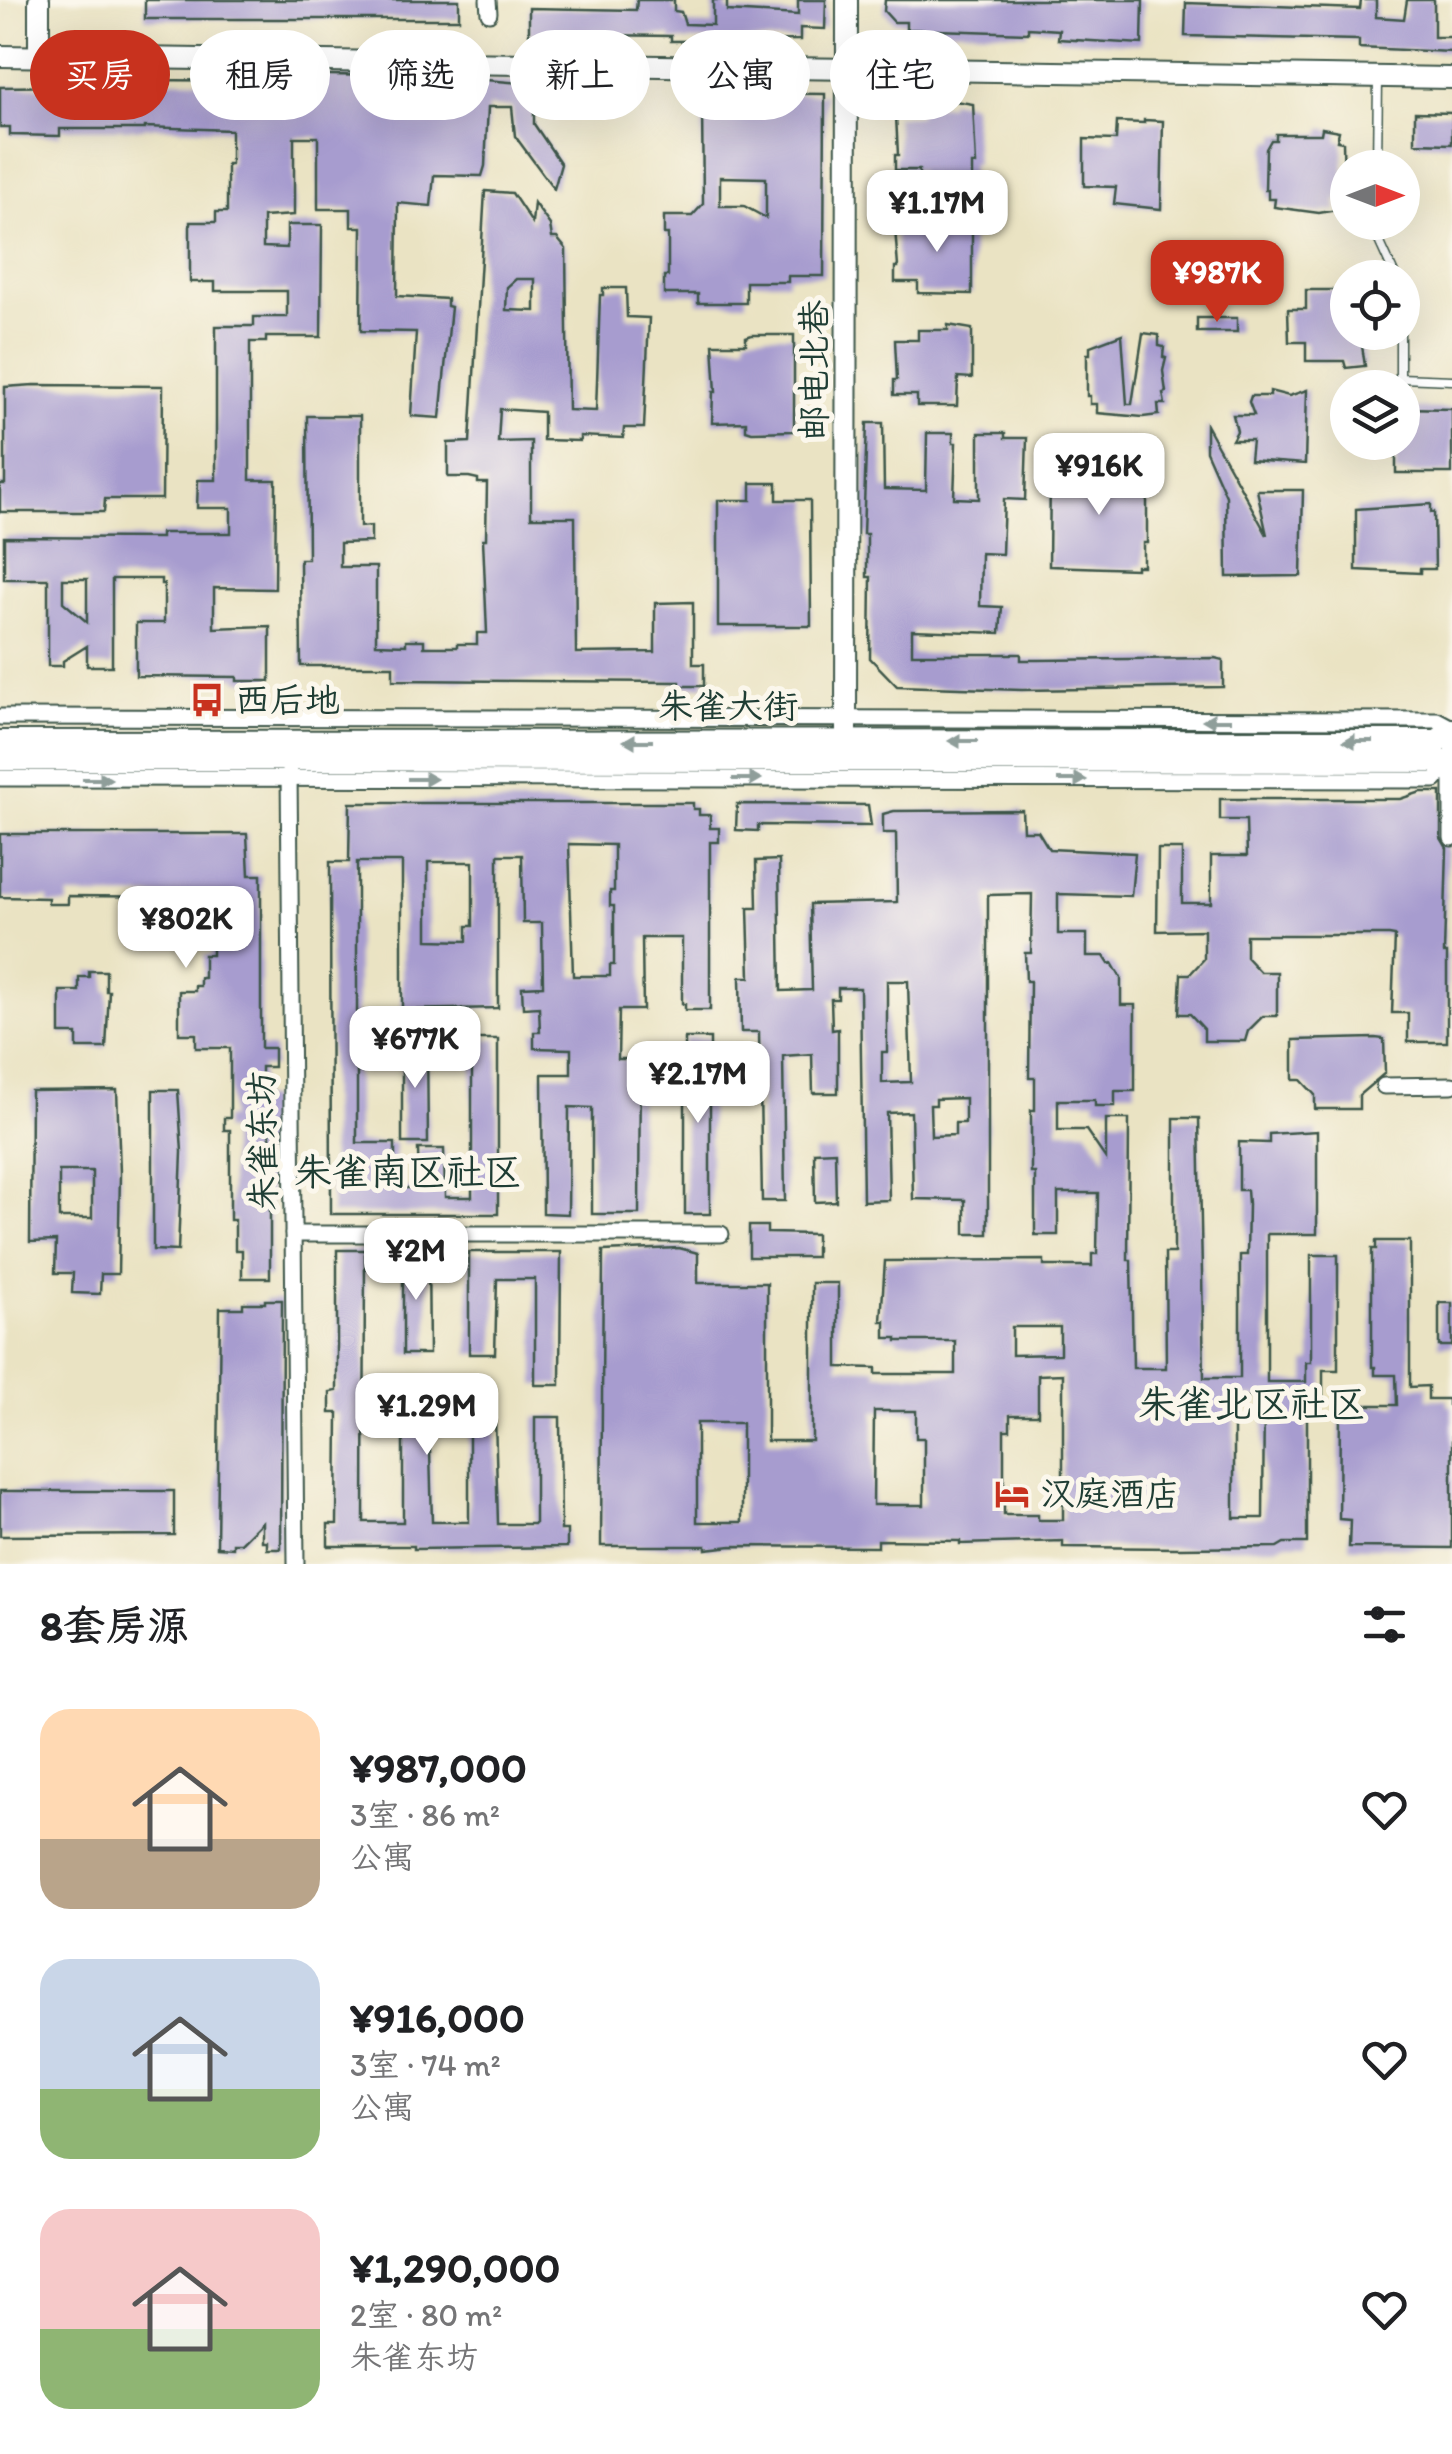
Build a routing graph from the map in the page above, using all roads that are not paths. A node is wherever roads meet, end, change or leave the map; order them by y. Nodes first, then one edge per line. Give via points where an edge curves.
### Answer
1 (39, 0) edge
2 (847, 0) edge
3 (39, 30) edge
4 (847, 30) edge
5 (0, 56) edge
6 (30, 57) edge
7 (170, 59) edge
8 (830, 72) edge
9 (970, 73) edge
10 (1378, 77) junction
11 (1452, 78) edge
12 (848, 120) edge
13 (1377, 150) edge
14 (1400, 350) edge
15 (1452, 380) edge
16 (0, 716) edge
17 (289, 717) junction
18 (846, 729) junction
19 (1452, 729) edge
20 (0, 742) edge
21 (1452, 746) edge
22 (0, 759) edge
23 (289, 761) junction
24 (1451, 761) edge
25 (0, 778) edge
26 (1452, 838) edge
27 (1384, 1086) dead end
28 (1452, 1086) edge
29 (293, 1234) junction
30 (721, 1234) dead end
31 (296, 1564) edge

1 - 3 street
2 - 4 street, 邮电北巷
5 - 6 street
7 - 8 street
9 - 10 street
10 - 11 street
10 - 13 lane
12 - 18 street, 邮电北巷
14 - 15 lane via 1400,378
16 - 17 street
17 - 18 street
17 - 23 street, 朱雀东坊
19 -> 18 main road, 朱雀大街 via 1437,741
18 -> 23 main road, 朱雀大街
20 - 23 main road, 朱雀大街
21 - 24 street
22 - 23 main road, 朱雀大街
23 -> 24 main road, 朱雀大街
25 -> 23 street
23 - 29 street, 朱雀东坊
24 - 26 street
27 - 28 street
29 - 30 street
29 - 31 street, 朱雀东坊

